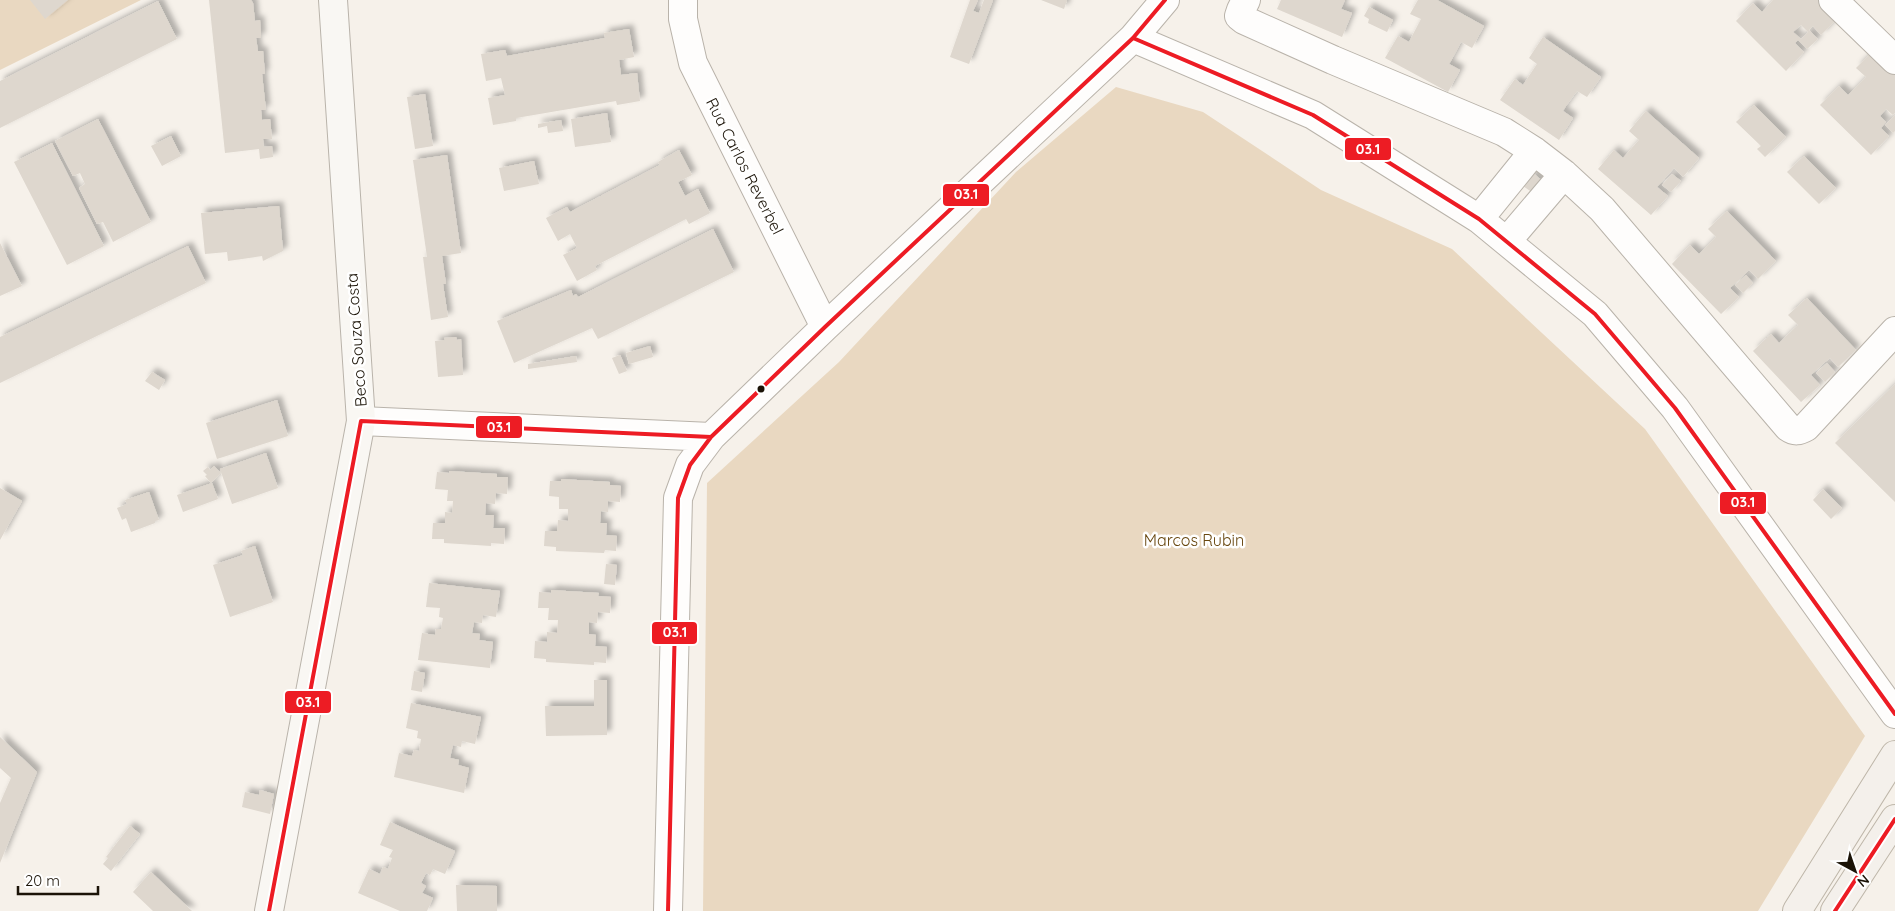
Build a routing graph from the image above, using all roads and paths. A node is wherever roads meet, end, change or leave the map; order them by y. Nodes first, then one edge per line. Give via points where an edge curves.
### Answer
1 (333, 0) edge
2 (683, 0) edge
3 (1165, 0) edge
4 (1246, 0) edge
5 (1833, 0) edge
6 (1133, 38) junction
7 (1895, 60) edge
8 (1534, 151) junction
9 (1564, 174) junction
10 (1479, 219) junction
11 (1507, 241) junction
12 (825, 327) junction
13 (1895, 331) edge
14 (361, 421) junction
15 (710, 437) junction
16 (1895, 714) edge
17 (1895, 755) edge
18 (1895, 819) edge
19 (269, 911) edge
20 (668, 911) edge
21 (1797, 911) edge
22 (1836, 911) edge

1 - 14 street, Beco Souza Costa
2 - 12 street, Rua Carlos Reverbel via 683,19 693,63
3 - 6 street
4 - 8 street via 1239,16 1244,20 1504,132
5 - 7 street
6 - 10 street via 1313,115
6 - 12 street
8 - 9 street
8 - 10 street
9 - 11 street
9 - 13 street via 1602,209 1794,431 1806,428
10 - 11 street
11 - 16 street via 1595,314 1675,408
12 - 15 street
14 - 15 street
14 - 19 street, Beco Souza Costa
15 - 20 street via 690,465 678,498
17 - 21 main road
18 - 22 main road

